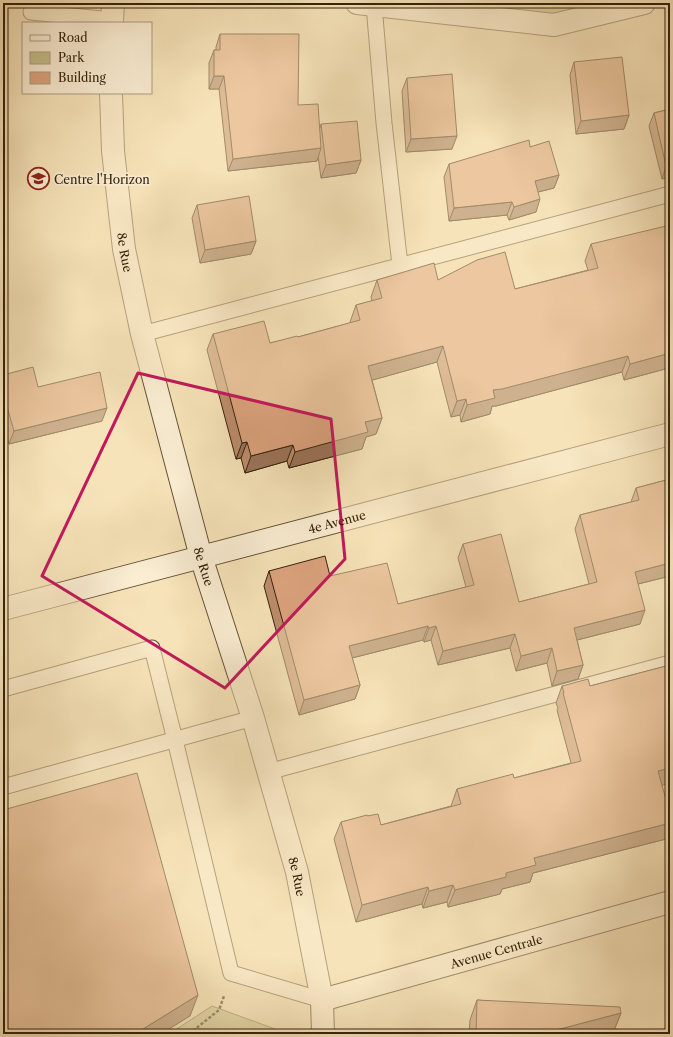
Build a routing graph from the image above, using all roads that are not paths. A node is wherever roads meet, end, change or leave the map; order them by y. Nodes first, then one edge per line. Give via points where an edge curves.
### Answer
1 (644, 3) edge
2 (366, 4) edge
3 (31, 12) dead end
4 (113, 15) edge
5 (112, 94) edge
6 (670, 194) edge
7 (400, 265) junction
8 (142, 334) junction
9 (670, 434) edge
10 (201, 557) junction
11 (3, 609) edge
12 (670, 663) edge
13 (3, 689) edge
14 (253, 718) junction
15 (175, 740) junction
16 (268, 772) junction
17 (3, 788) edge
18 (670, 902) edge
19 (322, 1000) junction
20 (323, 1034) edge

1 - 2 street via 554,25
2 - 7 lane via 384,123
3 - 4 lane
5 - 8 street, 8e Rue via 113,151 124,249
6 - 7 lane
7 - 8 lane
8 - 10 street, 8e Rue
9 - 10 street, 4e Avenue
10 - 11 street, 4e Avenue
10 - 14 street, 8e Rue
12 - 16 lane
13 - 15 lane via 152,648
14 - 15 lane
14 - 16 street, 8e Rue
15 - 17 lane
15 - 19 lane via 231,973
16 - 19 street, 8e Rue via 297,872
18 - 19 street, Avenue Centrale
19 - 20 street, 8e Rue

